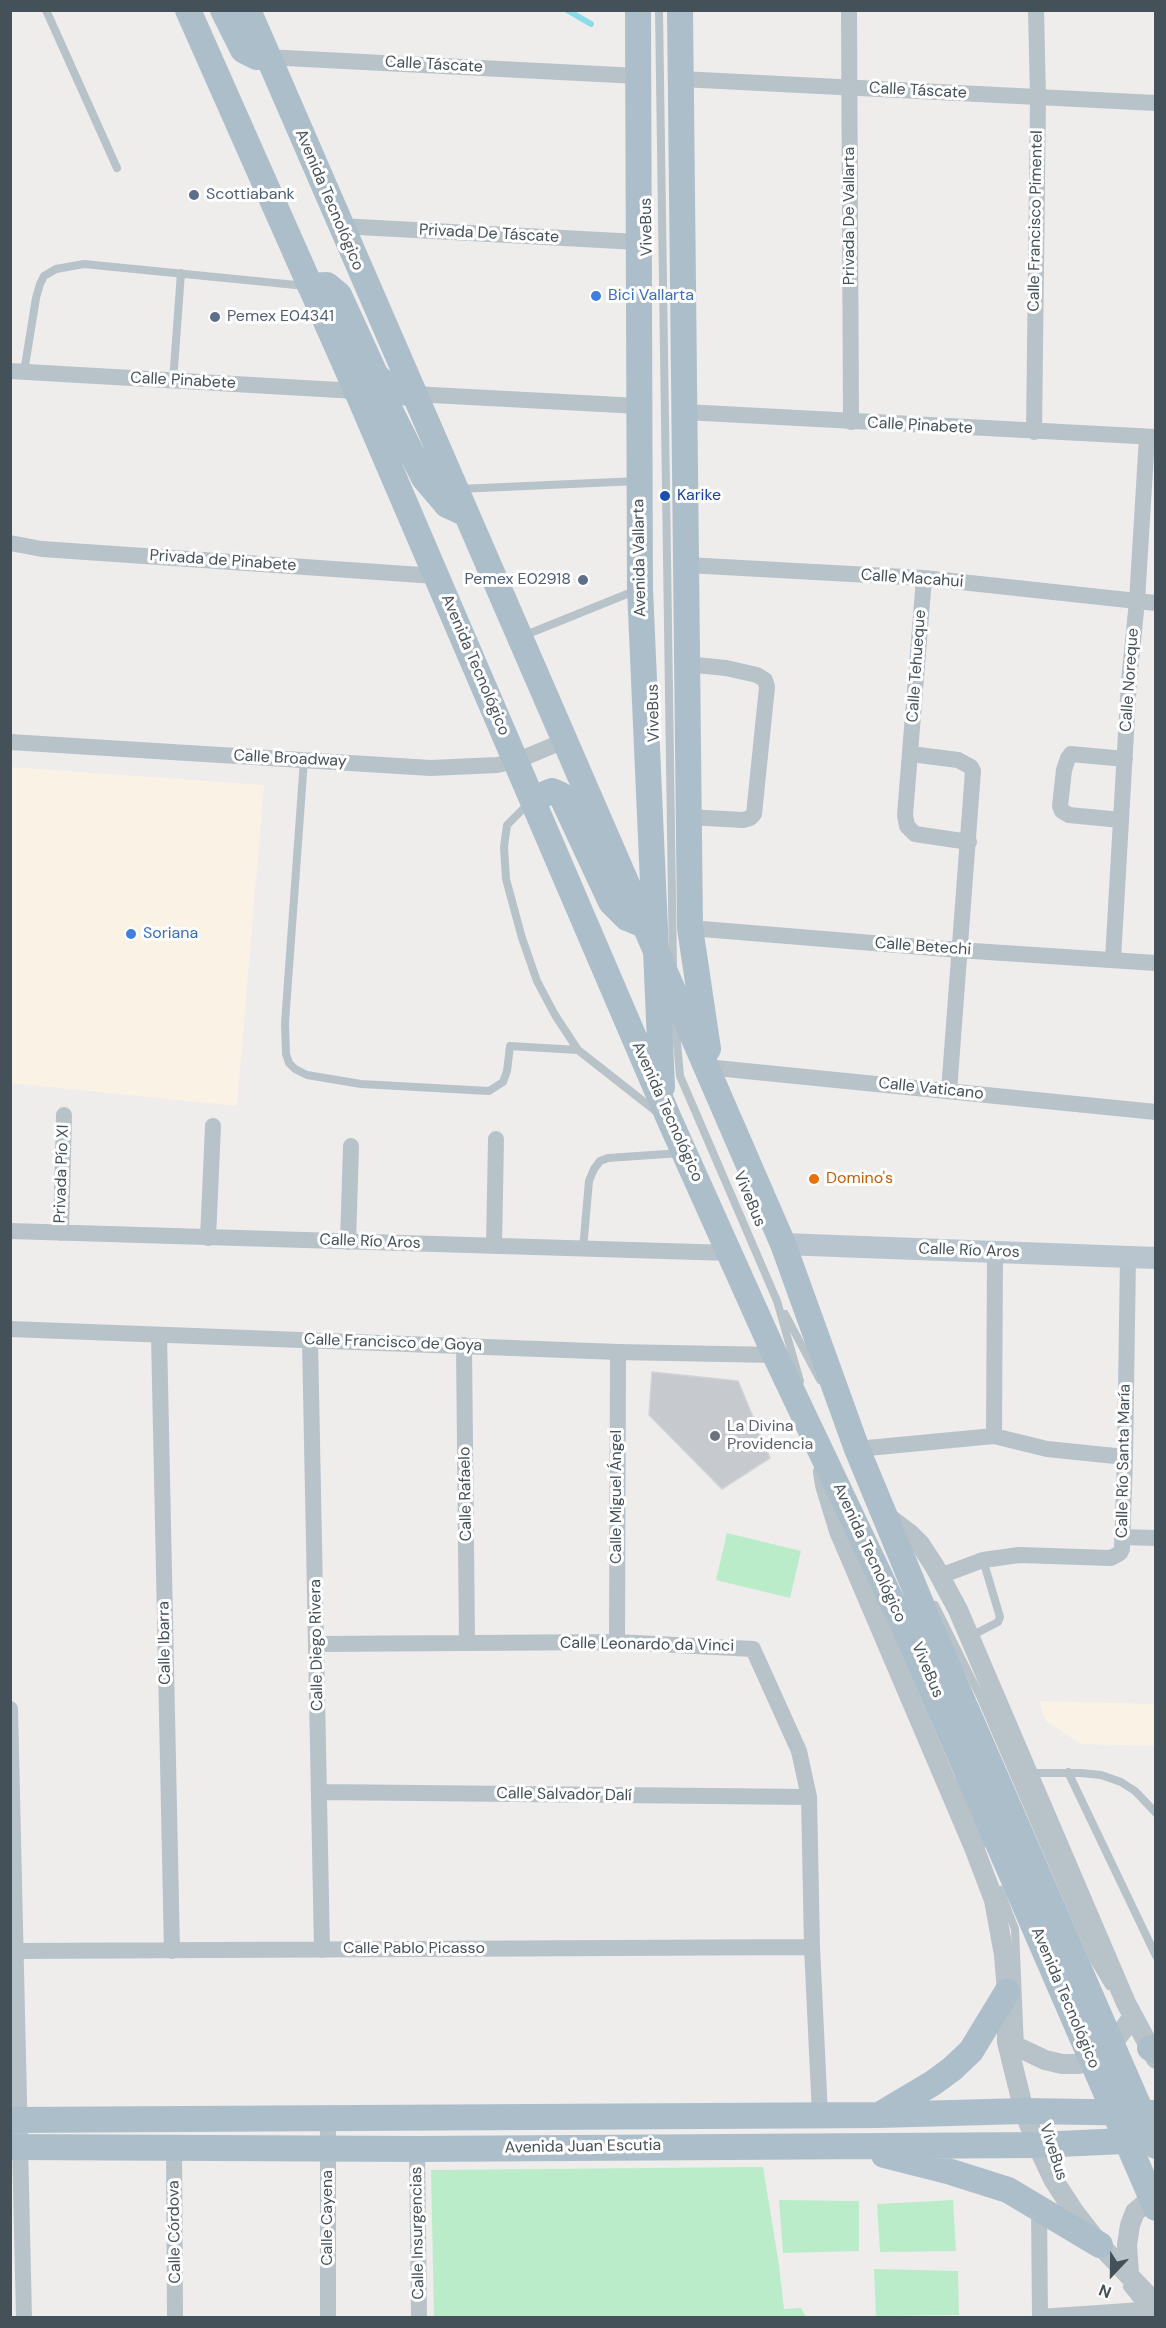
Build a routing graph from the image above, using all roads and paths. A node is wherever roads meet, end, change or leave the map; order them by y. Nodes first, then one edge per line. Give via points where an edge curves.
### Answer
1 (46, 10) edge
2 (188, 10) edge
3 (223, 10) edge
4 (638, 10) edge
5 (659, 10) edge
6 (680, 10) edge
7 (849, 10) edge
8 (1036, 10) edge
9 (251, 11) edge
10 (266, 57) junction
11 (638, 76) junction
12 (681, 79) junction
13 (849, 88) junction
14 (1038, 98) junction
15 (1155, 103) edge
16 (117, 168) dead end
17 (340, 226) junction
18 (638, 242) junction
19 (181, 273) junction
20 (310, 286) junction
21 (17, 371) edge
22 (173, 381) junction
23 (356, 391) junction
24 (413, 394) junction
25 (639, 406) junction
26 (685, 412) junction
27 (851, 422) junction
28 (1034, 432) junction
29 (1151, 437) edge
30 (639, 481) junction
31 (455, 489) junction
32 (465, 513) junction
33 (1148, 538) edge
34 (10, 543) edge
35 (687, 565) junction
36 (436, 576) junction
37 (924, 578) junction
38 (640, 589) junction
39 (1137, 601) junction
40 (1155, 603) edge
41 (519, 638) junction
42 (686, 664) junction
43 (564, 741) junction
44 (10, 742) edge
45 (911, 754) junction
46 (1125, 759) junction
47 (304, 760) junction
48 (516, 761) junction
49 (533, 799) junction
50 (688, 818) junction
51 (1121, 820) junction
52 (969, 842) junction
53 (644, 925) junction
54 (690, 928) junction
55 (655, 950) junction
56 (958, 950) junction
57 (1113, 959) junction
58 (1155, 963) edge
59 (673, 991) junction
60 (578, 1050) junction
61 (706, 1067) junction
62 (949, 1091) junction
63 (1155, 1112) edge
64 (666, 1113) junction
65 (64, 1115) dead end
66 (213, 1126) dead end
67 (495, 1139) dead end
68 (351, 1146) dead end
69 (684, 1153) junction
70 (10, 1232) edge
71 (61, 1233) junction
72 (208, 1238) junction
73 (348, 1242) junction
74 (783, 1244) junction
75 (494, 1246) junction
76 (584, 1249) junction
77 (995, 1252) junction
78 (730, 1253) junction
79 (1128, 1257) junction
80 (1155, 1258) edge
81 (777, 1301) junction
82 (10, 1329) edge
83 (159, 1335) junction
84 (310, 1340) junction
85 (464, 1345) junction
86 (618, 1352) junction
87 (775, 1355) junction
88 (994, 1436) junction
89 (819, 1448) junction
90 (857, 1449) junction
91 (1125, 1457) junction
92 (890, 1519) junction
93 (1122, 1537) junction
94 (1155, 1538) edge
95 (983, 1560) junction
96 (918, 1571) dead end
97 (940, 1576) junction
98 (928, 1592) dead end
99 (886, 1612) dead end
100 (968, 1637) junction
101 (617, 1642) junction
102 (467, 1643) junction
103 (316, 1644) junction
104 (10, 1709) edge
105 (1068, 1772) junction
106 (1026, 1773) junction
107 (954, 1774) dead end
108 (320, 1792) junction
109 (808, 1797) junction
110 (1155, 1813) edge
111 (812, 1947) junction
112 (322, 1950) junction
113 (16, 1951) junction
114 (172, 1951) junction
115 (1155, 1956) edge
116 (1007, 1992) junction
117 (1132, 2019) junction
118 (1013, 2045) junction
119 (1154, 2055) edge
120 (1024, 2111) junction
121 (1155, 2113) edge
122 (820, 2115) junction
123 (879, 2115) junction
124 (15, 2120) edge
125 (328, 2120) junction
126 (1155, 2140) edge
127 (1035, 2141) junction
128 (846, 2145) junction
129 (16, 2146) edge
130 (174, 2146) junction
131 (1155, 2146) edge
132 (328, 2147) junction
133 (417, 2149) junction
134 (1155, 2200) edge
135 (1052, 2206) junction
136 (1155, 2208) edge
137 (1091, 2240) junction
138 (1129, 2274) junction
139 (1151, 2310) edge
140 (1040, 2317) edge
141 (24, 2318) edge
142 (176, 2318) edge
143 (328, 2318) edge
144 (419, 2318) edge

1 - 16 lane
2 - 20 main road, Avenida Tecnológico
3 - 10 main road via 243,50
4 - 11 main road, Avenida Vallarta
5 - 59 lane, ViveBus
6 - 12 main road
7 - 13 street, Privada De Vallarta
8 - 14 street, Calle Francisco Pimentel
9 - 10 main road, Avenida Tecnológico
10 - 11 street, Calle Táscate
10 - 17 main road, Avenida Tecnológico
11 - 18 main road, Avenida Vallarta
12 - 13 street, Calle Táscate
12 - 26 main road
13 - 14 street, Calle Táscate
13 - 27 street, Privada De Vallarta
14 - 15 street, Calle Táscate
14 - 28 street, Calle Francisco Pimentel
17 - 18 street, Privada De Táscate
17 - 24 main road, Avenida Tecnológico
18 - 25 main road, Avenida Vallarta
19 - 20 lane
19 - 21 lane via 84,264 51,271 44,276 36,298
19 - 22 lane
20 - 23 main road, Avenida Tecnológico
20 - 24 main road via 327,285 339,295 376,376 393,390
21 - 22 street, Calle Pinabete
22 - 23 street, Calle Pinabete
23 - 32 main road via 386,402 424,478 447,505
23 - 36 main road, Avenida Tecnológico
24 - 25 street
24 - 31 main road, Avenida Tecnológico
25 - 30 main road, Avenida Vallarta
26 - 27 street, Calle Pinabete
26 - 35 main road
27 - 28 street, Calle Pinabete
28 - 29 street, Calle Pinabete
29 - 33 street, Calle Noreque
30 - 31 lane
30 - 38 main road, Avenida Vallarta
31 - 32 main road, Avenida Tecnológico
32 - 41 main road, Avenida Tecnológico
33 - 39 street, Calle Noreque
34 - 36 street, Privada de Pinabete via 42,549
35 - 37 street, Calle Macahui
35 - 42 main road
36 - 48 main road, Avenida Tecnológico
37 - 39 street, Calle Macahui
37 - 45 street, Calle Tehueque
38 - 41 lane
38 - 55 main road, Avenida Vallarta
39 - 40 street
39 - 46 street, Calle Noreque
41 - 43 main road, Avenida Tecnológico
42 - 50 main road
42 - 50 street via 757,675 767,687 754,813 743,820
43 - 48 street, Calle Broadway
43 - 53 main road, Avenida Tecnológico
44 - 47 street, Calle Broadway
45 - 52 street via 958,760 971,767
45 - 52 street, Calle Tehueque via 907,826 924,837
46 - 51 street, Calle Noreque
46 - 51 street via 1071,754 1064,770 1060,806 1069,815
47 - 48 street, Calle Broadway via 430,768 478,768
47 - 60 lane via 285,1023 289,1063 307,1075 361,1084 489,1090 503,1082 510,1046
48 - 49 main road, Avenida Tecnológico
49 - 53 main road via 552,791 561,795 611,902 627,918
49 - 60 lane via 507,825 506,879 537,981
49 - 64 main road, Avenida Tecnológico
50 - 54 main road
51 - 57 street, Calle Noreque
52 - 56 street
53 - 55 main road, Avenida Tecnológico
54 - 56 street, Calle Betechi
54 - 61 main road via 707,1038
55 - 59 main road, Avenida Tecnológico
55 - 64 main road, Avenida Vallarta
56 - 57 street, Calle Betechi
56 - 62 street
57 - 58 street, Calle Betechi
59 - 61 main road, Avenida Tecnológico
59 - 81 lane, ViveBus via 680,1076
60 - 64 lane
61 - 62 street, Calle Vaticano
61 - 74 main road, Avenida Tecnológico
62 - 63 street, Calle Vaticano
64 - 69 main road, Avenida Tecnológico
65 - 71 street, Privada Pío XI
66 - 72 street
67 - 75 street
68 - 73 street
69 - 76 lane via 600,1161 589,1181
69 - 78 main road, Avenida Tecnológico
70 - 71 street, Calle Río Aros
71 - 72 street, Calle Río Aros
72 - 73 street, Calle Río Aros
73 - 75 street, Calle Río Aros
74 - 77 main road, Calle Río Aros
74 - 90 main road, Avenida Tecnológico
75 - 76 street, Calle Río Aros
76 - 78 street, Calle Río Aros
77 - 79 main road, Calle Río Aros
77 - 88 street
78 - 87 main road, Avenida Tecnológico
79 - 80 main road, Calle Río Aros
79 - 91 street, Calle Río Santa María
81 - 89 lane, ViveBus
81 - 90 lane
82 - 83 street, Calle Francisco de Goya
83 - 84 street, Calle Francisco de Goya
83 - 114 street, Calle Ibarra
84 - 85 street, Calle Francisco de Goya
84 - 103 street, Calle Diego Rivera
85 - 86 street, Calle Francisco de Goya
85 - 102 street, Calle Rafaelo
86 - 87 street, Calle Francisco de Goya
86 - 101 street, Calle Miguel Ángel
87 - 89 main road, Avenida Tecnológico
88 - 90 street
88 - 91 street via 1047,1449
89 - 99 lane, ViveBus
89 - 116 street via 839,1531 994,1900
89 - 136 main road, Avenida Tecnológico, bridge via 907,1633
90 - 92 main road, Avenida Tecnológico
91 - 93 street, Calle Río Santa María
92 - 96 lane
92 - 97 street via 920,1544
92 - 131 main road, Avenida Tecnológico, bridge via 937,1642
93 - 94 street
93 - 95 street, Calle Río Santa María via 1120,1553 1111,1558 1036,1554
95 - 97 street, Calle Río Santa María
95 - 100 lane via 1000,1617 998,1622
97 - 100 street
98 - 117 lane via 980,1696 1093,1959
100 - 106 street
101 - 102 street, Calle Leonardo da Vinci
101 - 109 street, Calle Leonardo da Vinci via 753,1649 799,1751
102 - 103 street, Calle Leonardo da Vinci
103 - 108 street, Calle Diego Rivera
104 - 113 street
105 - 106 lane
105 - 110 lane via 1101,1775 1121,1782
105 - 115 lane
106 - 117 street
107 - 118 lane via 1015,1929
108 - 109 street, Calle Salvador Dalí
108 - 112 street, Calle Diego Rivera
109 - 111 street, Calle Leonardo da Vinci
111 - 112 street, Calle Pablo Picasso
111 - 122 street, Calle Leonardo da Vinci
112 - 114 street, Calle Pablo Picasso
113 - 114 street, Calle Pablo Picasso
113 - 124 street
116 - 118 street
116 - 123 main road via 971,2051 933,2083
117 - 118 street via 1108,2049 1079,2064 1045,2060
117 - 119 street
118 - 120 street
120 - 121 main road, Avenida Juan Escutia
120 - 123 main road, Avenida Juan Escutia
120 - 127 street
122 - 123 main road, Avenida Juan Escutia
122 - 125 main road, Avenida Juan Escutia
124 - 125 main road, Avenida Juan Escutia
124 - 129 street
125 - 132 street, Calle Cayena
126 - 127 main road, Avenida Juan Escutia
127 - 128 main road, Avenida Juan Escutia
127 - 135 lane, ViveBus
127 - 137 street via 1053,2179
128 - 133 main road, Avenida Juan Escutia
128 - 135 main road via 951,2172
129 - 130 main road, Avenida Juan Escutia
129 - 141 street
130 - 132 main road, Avenida Juan Escutia
130 - 142 street, Calle Córdova
132 - 133 main road, Avenida Juan Escutia
132 - 143 street, Calle Cayena
133 - 144 street, Calle Insurgencias
134 - 138 street via 1135,2212 1130,2225
135 - 137 main road
135 - 140 street
137 - 138 street
137 - 139 lane
138 - 139 street
139 - 140 street

